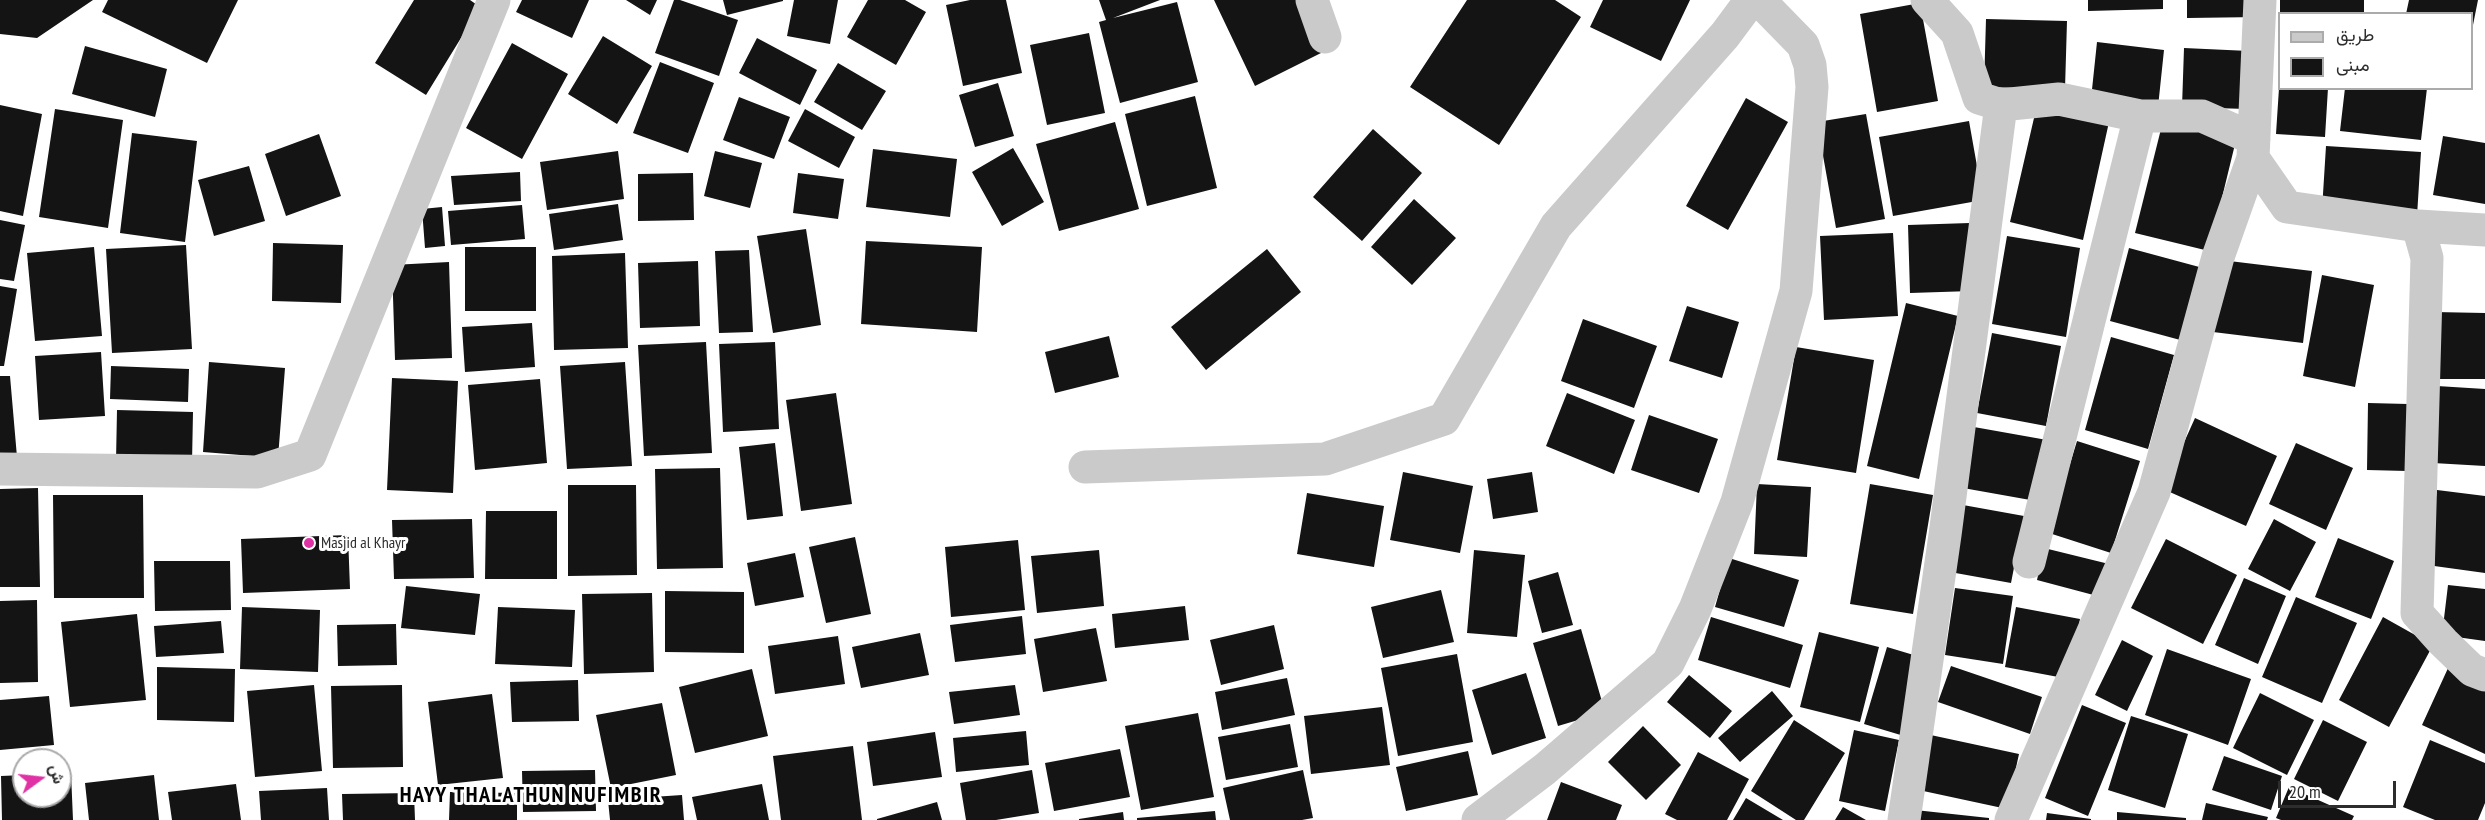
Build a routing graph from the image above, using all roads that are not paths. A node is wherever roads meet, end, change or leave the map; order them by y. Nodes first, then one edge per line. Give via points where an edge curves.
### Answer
1 (494, 0) edge
2 (1312, 0) edge
3 (1751, 0) edge
4 (1759, 0) edge
5 (1927, 0) edge
6 (2260, 0) edge
7 (1325, 37) dead end
8 (2001, 105) junction
9 (2140, 116) junction
10 (2253, 148) junction
11 (2418, 226) junction
12 (2485, 230) edge
13 (1085, 467) dead end
14 (0, 469) edge
15 (2029, 562) dead end
16 (2485, 675) edge
17 (1478, 820) edge
18 (1905, 820) edge
19 (2011, 820) edge

1 - 14 street via 310,455 257,472
2 - 7 street
3 - 13 street via 1725,35 1556,226 1444,419 1325,459
4 - 17 street via 1803,45 1812,87 1796,291 1737,502 1695,609 1668,663 1545,770
5 - 8 street via 1957,33 1978,98
6 - 10 street
8 - 9 street via 2059,99
8 - 18 street
9 - 10 street via 2202,116
9 - 15 street
10 - 11 street via 2287,207
10 - 19 street via 2218,257 2154,492
11 - 12 street
11 - 16 street via 2427,258 2418,613 2472,670

